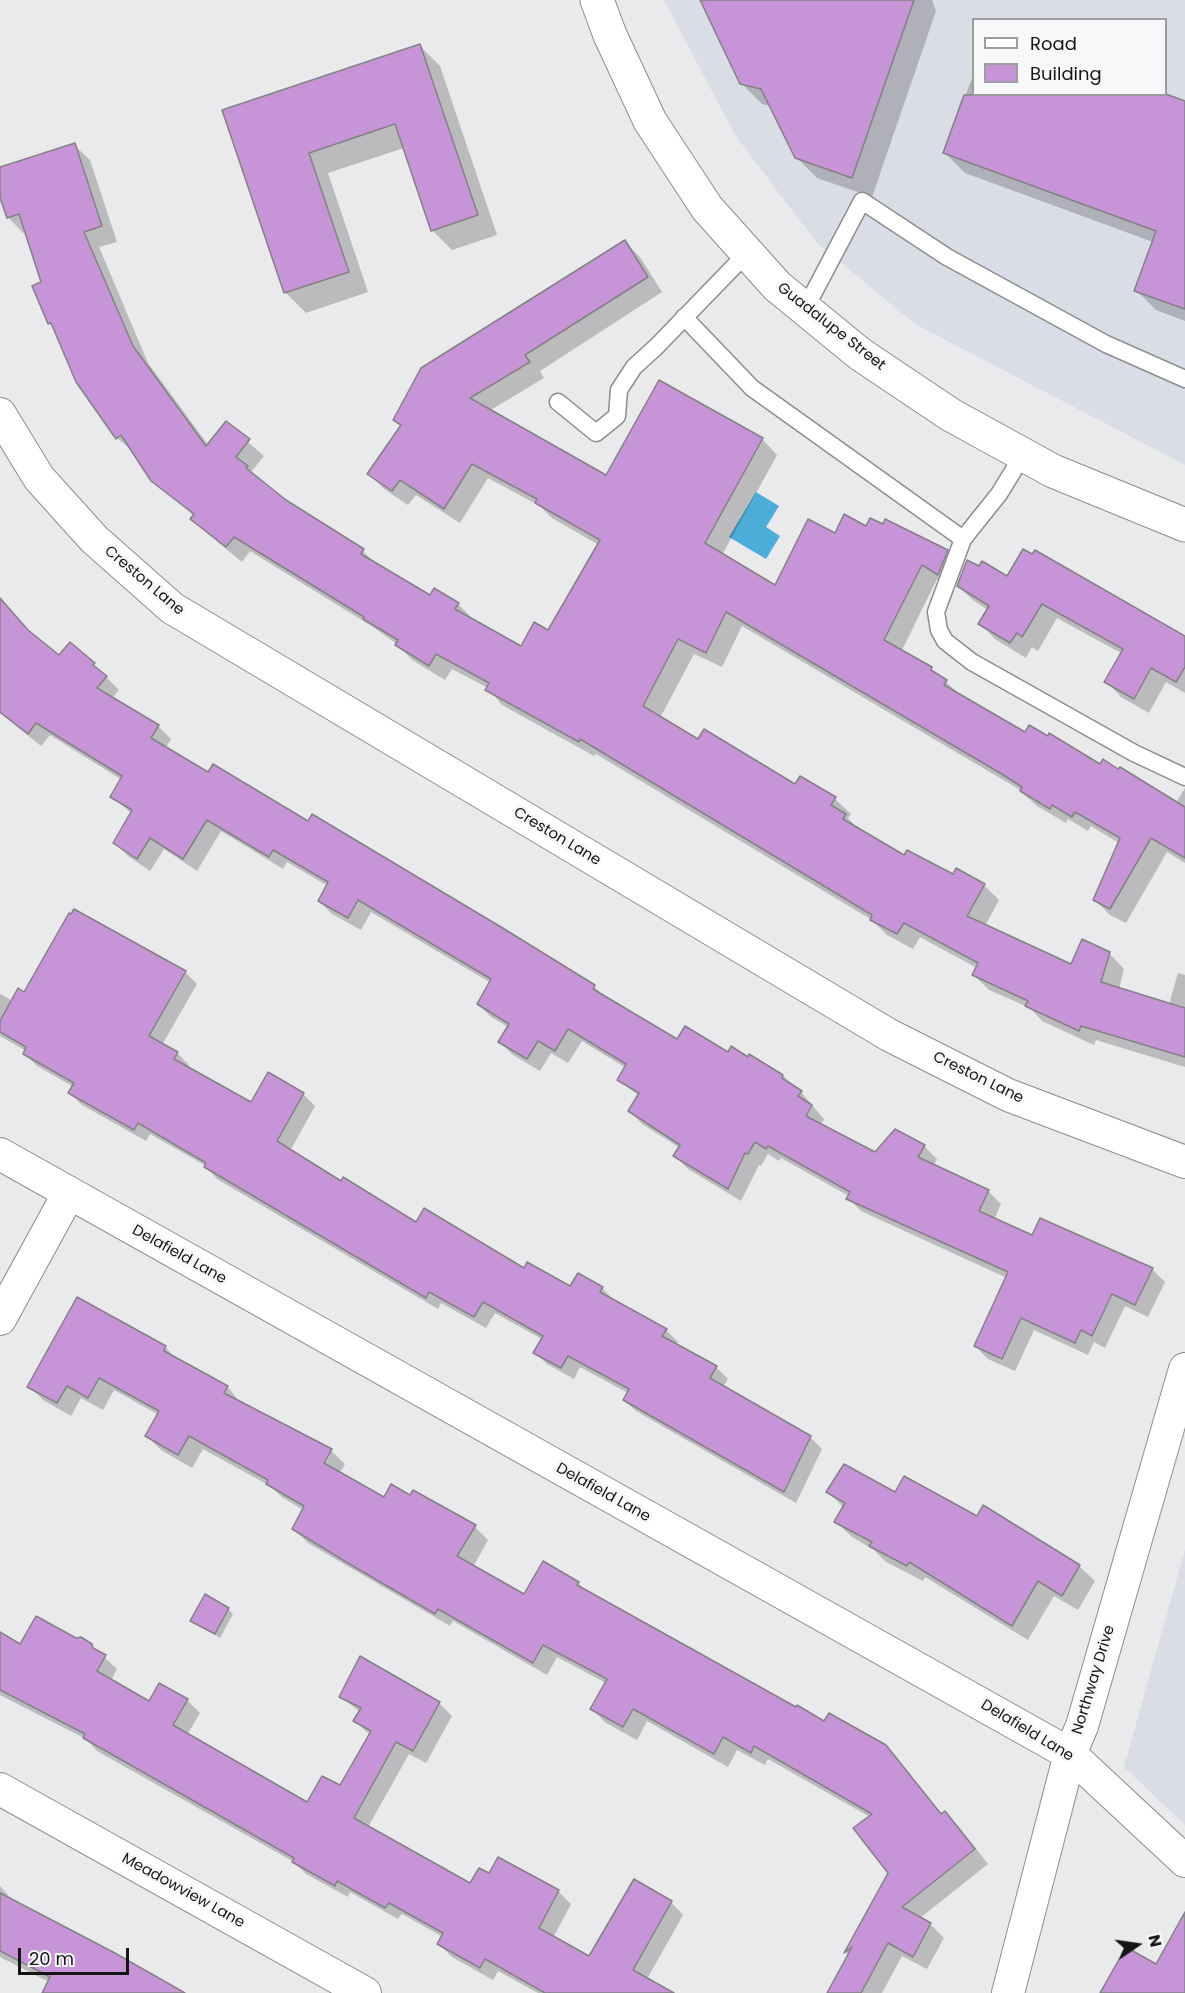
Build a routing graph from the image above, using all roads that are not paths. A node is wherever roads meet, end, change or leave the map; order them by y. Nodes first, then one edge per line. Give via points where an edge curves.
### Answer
1 (597, 0) edge
2 (747, 253) junction
3 (805, 309) junction
4 (684, 317) junction
5 (1185, 379) edge
6 (558, 402) dead end
7 (0, 414) edge
8 (1023, 455) junction
9 (1185, 525) edge
10 (963, 539) junction
11 (1185, 777) edge
12 (0, 1154) edge
13 (1185, 1162) edge
14 (69, 1193) junction
15 (0, 1319) edge
16 (1185, 1369) edge
17 (1070, 1754) junction
18 (0, 1790) edge
19 (1185, 1861) edge
20 (365, 1993) edge
21 (1008, 1993) edge

1 - 2 street, Guadalupe Street via 650,121 707,208
2 - 3 street, Guadalupe Street
2 - 4 lane
3 - 5 lane via 862,201 947,257 1106,344
3 - 8 street, Guadalupe Street via 860,354 951,415
4 - 6 lane via 634,367 619,390 617,416 596,433
4 - 10 lane via 752,388
7 - 13 street, Creston Lane via 39,478 94,539 172,608 889,1035 1008,1095
8 - 9 street, Guadalupe Street
8 - 10 lane via 999,494
10 - 11 lane via 936,612 945,641 972,662 1134,753
12 - 14 street, Delafield Lane
14 - 15 street
14 - 17 street, Delafield Lane
16 - 17 street, Northway Drive via 1085,1715
17 - 19 street, Delafield Lane
17 - 21 street, Northway Drive
18 - 20 street, Meadowview Lane

